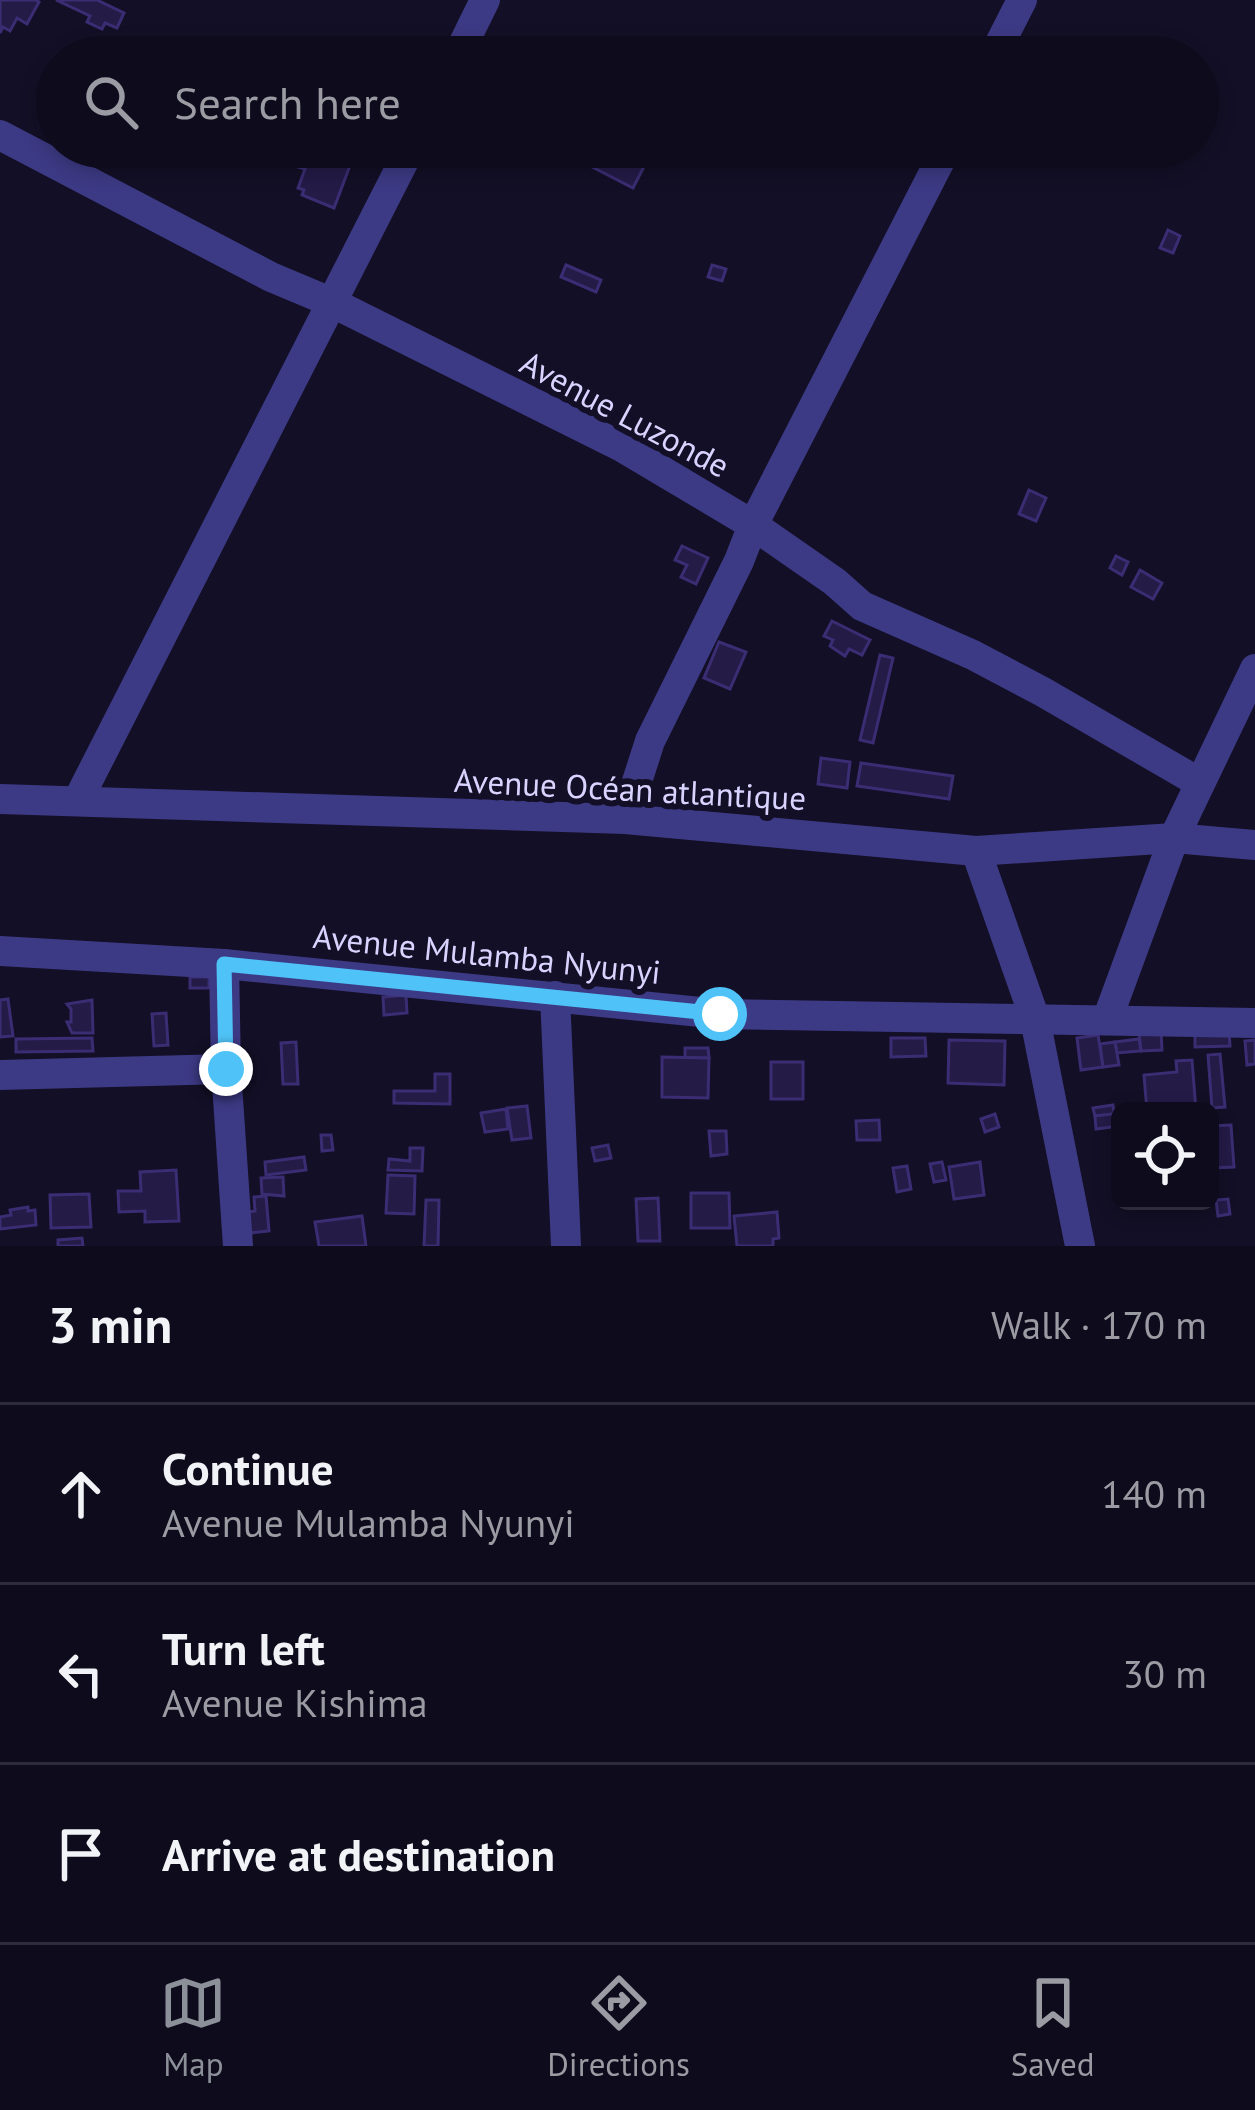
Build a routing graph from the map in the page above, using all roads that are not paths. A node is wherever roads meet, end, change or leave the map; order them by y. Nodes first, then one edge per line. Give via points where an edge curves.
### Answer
1 (485, 0) edge
2 (1022, 0) edge
3 (467, 36) edge
4 (1004, 36) edge
5 (0, 134) edge
6 (36, 153) edge
7 (64, 168) edge
8 (401, 168) edge
9 (936, 168) edge
10 (333, 303) junction
11 (753, 525) junction
12 (1255, 668) edge
13 (1200, 783) junction
14 (0, 799) edge
15 (78, 800) junction
16 (625, 819) junction
17 (1174, 838) junction
18 (1255, 844) edge
19 (976, 851) junction
20 (0, 951) edge
21 (224, 964) junction
22 (555, 997) junction
23 (1036, 1019) junction
24 (1107, 1020) junction
25 (1255, 1023) edge
26 (226, 1069) junction
27 (0, 1075) edge
28 (238, 1246) edge
29 (566, 1246) edge
30 (1080, 1246) edge

1 - 3 street
2 - 4 street
5 - 6 street, Avenue Luzonde
7 - 10 street, Avenue Luzonde
8 - 10 street
9 - 11 street
10 - 11 street, Avenue Luzonde via 622,448
10 - 15 street
11 - 13 street, Avenue Luzonde via 862,606 1043,692
11 - 16 street via 650,741
12 - 13 street
13 - 17 street
14 - 15 street, Avenue Océan atlantique
15 - 16 street, Avenue Océan atlantique
16 - 19 street, Avenue Océan atlantique
17 - 18 street, Avenue Océan atlantique
17 - 19 street, Avenue Océan atlantique
17 - 24 street
19 - 23 street
20 - 21 street, Avenue Mulamba Nyunyi
21 - 22 street, Avenue Mulamba Nyunyi
21 - 26 street
22 - 23 street, Avenue Mulamba Nyunyi via 720,1014
22 - 29 street
23 - 24 street, Avenue Mulamba Nyunyi
23 - 30 street
24 - 25 street, Avenue Mulamba Nyunyi
26 - 27 street
26 - 28 street

